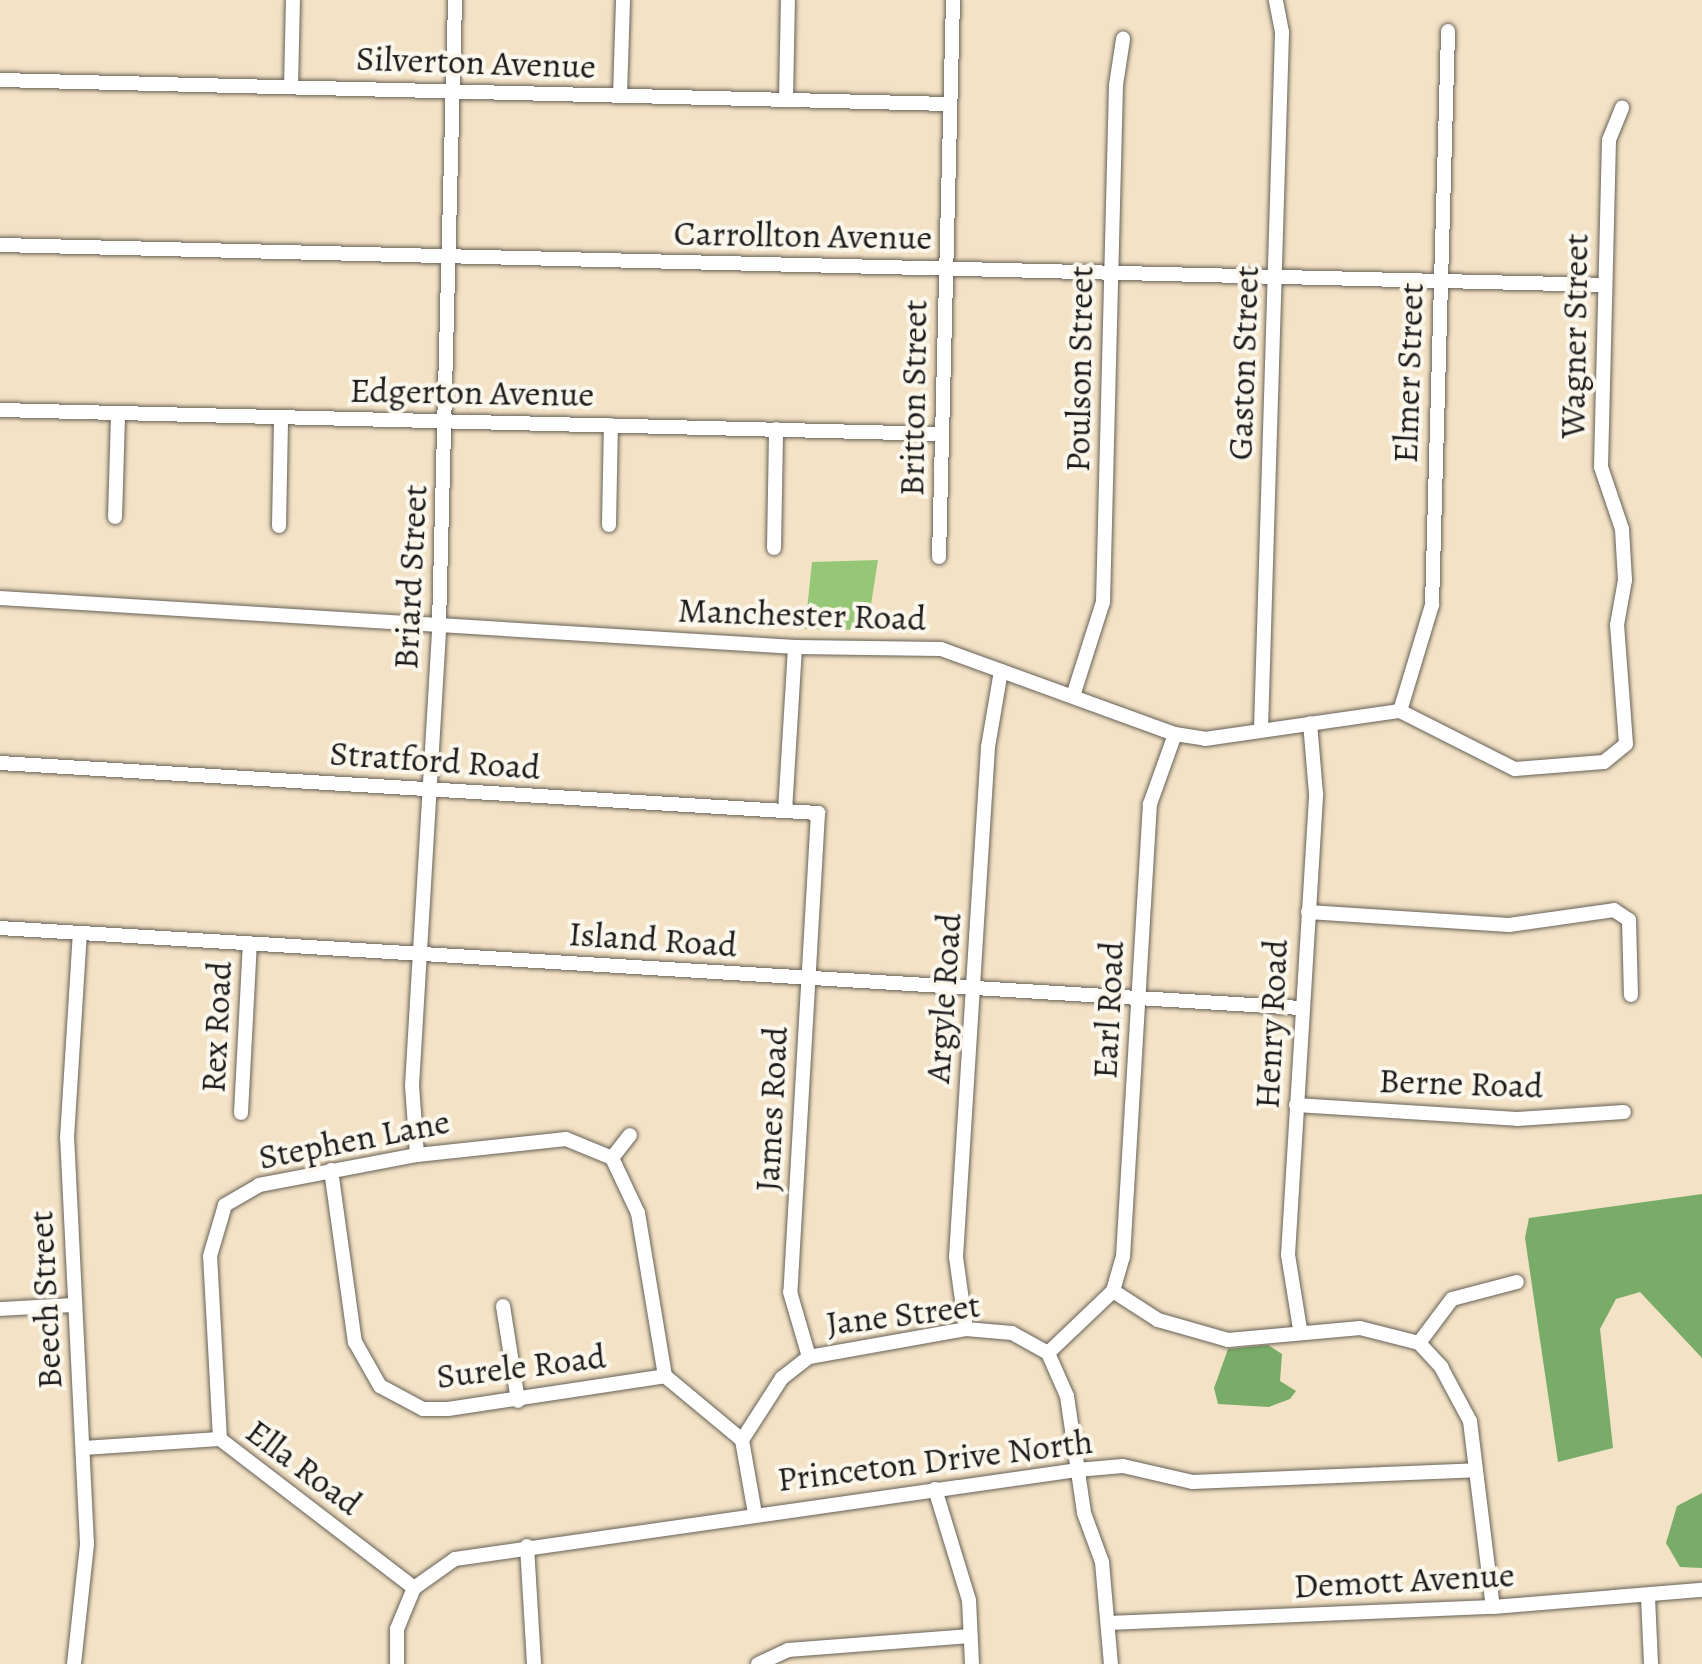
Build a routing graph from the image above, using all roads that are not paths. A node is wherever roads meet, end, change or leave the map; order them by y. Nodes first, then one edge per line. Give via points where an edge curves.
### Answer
1 (293, 0) edge
2 (455, 0) edge
3 (623, 0) edge
4 (788, 0) edge
5 (953, 0) edge
6 (1276, 0) edge
7 (1448, 31) dead end
8 (1123, 39) dead end
9 (0, 80) edge
10 (291, 87) junction
11 (455, 91) junction
12 (620, 96) junction
13 (786, 100) junction
14 (950, 104) junction
15 (1622, 106) dead end
16 (0, 245) edge
17 (451, 256) junction
18 (946, 269) junction
19 (1111, 273) junction
20 (1276, 277) junction
21 (1440, 282) junction
22 (1605, 285) junction
23 (0, 410) edge
24 (118, 413) junction
25 (282, 417) junction
26 (447, 421) junction
27 (611, 425) junction
28 (776, 430) junction
29 (942, 434) junction
30 (115, 517) dead end
31 (609, 525) dead end
32 (279, 526) dead end
33 (774, 548) dead end
34 (939, 556) dead end
35 (0, 598) edge
36 (439, 625) junction
37 (795, 647) junction
38 (1001, 671) junction
39 (1073, 696) junction
40 (1400, 711) junction
41 (1310, 723) junction
42 (1261, 729) junction
43 (1175, 734) junction
44 (0, 763) edge
45 (429, 790) junction
46 (785, 811) junction
47 (816, 862) joint
48 (1308, 912) junction
49 (0, 928) edge
50 (80, 933) junction
51 (250, 944) junction
52 (419, 954) junction
53 (809, 978) junction
54 (974, 988) junction
55 (1630, 995) dead end
56 (1139, 998) junction
57 (1302, 1008) junction
58 (1296, 1105) junction
59 (1624, 1112) dead end
60 (242, 1113) dead end
61 (630, 1136) dead end
62 (417, 1155) junction
63 (612, 1158) junction
64 (331, 1170) junction
65 (1517, 1282) dead end
66 (1113, 1292) junction
67 (75, 1305) junction
68 (504, 1306) dead end
69 (0, 1309) edge
70 (966, 1329) junction
71 (1300, 1329) junction
72 (1419, 1343) junction
73 (1048, 1354) junction
74 (810, 1357) junction
75 (665, 1376) junction
76 (518, 1400) junction
77 (220, 1439) junction
78 (742, 1440) junction
79 (83, 1448) junction
80 (1078, 1470) junction
81 (1476, 1470) junction
82 (935, 1489) junction
83 (755, 1514) junction
84 (527, 1546) junction
85 (414, 1588) junction
86 (1702, 1590) edge
87 (1648, 1598) junction
88 (1494, 1607) junction
89 (1108, 1623) junction
90 (970, 1636) junction
91 (74, 1664) edge
92 (397, 1664) edge
93 (534, 1664) edge
94 (758, 1664) edge
95 (972, 1664) edge
96 (1111, 1664) edge
97 (1651, 1664) edge

1 - 10 street
2 - 11 street, Briard Street
3 - 12 street
4 - 13 street
5 - 14 street, Britton Street
6 - 20 street, Gaston Street via 1282,32
7 - 21 street, Elmer Street
8 - 19 street, Poulson Street
9 - 10 street, Silverton Avenue
10 - 11 street, Silverton Avenue
11 - 12 street, Silverton Avenue
11 - 17 street, Briard Street
12 - 13 street, Silverton Avenue
13 - 14 street, Silverton Avenue
14 - 18 street, Britton Street
15 - 22 street, Wagner Street via 1609,140
16 - 17 street, Carrollton Avenue
17 - 18 street, Carrollton Avenue
17 - 26 street, Briard Street
18 - 19 street, Carrollton Avenue
18 - 29 street, Britton Street
19 - 20 street, Carrollton Avenue
19 - 39 street, Poulson Street via 1102,602
20 - 21 street, Carrollton Avenue
20 - 42 street, Gaston Street
21 - 22 street, Carrollton Avenue
21 - 40 street, Elmer Street via 1432,606
22 - 40 street, Wagner Street via 1600,467 1622,528 1625,580 1617,625 1626,744 1604,762 1515,768
23 - 24 street, Edgerton Avenue
24 - 25 street, Edgerton Avenue
24 - 30 street
25 - 26 street, Edgerton Avenue
25 - 32 street
26 - 27 street, Edgerton Avenue
26 - 36 street, Briard Street
27 - 28 street, Edgerton Avenue
27 - 31 street
28 - 29 street, Edgerton Avenue
28 - 33 street
29 - 34 street, Britton Street
35 - 36 street, Manchester Road
36 - 37 street, Manchester Road
36 - 45 street, Briard Street
37 - 38 street, Manchester Road via 941,649
37 - 46 street
38 - 39 street, Manchester Road
38 - 54 street, Argyle Road via 988,747
39 - 43 street, Manchester Road
40 - 41 street, Manchester Road
41 - 42 street, Manchester Road
41 - 48 street, Henry Road via 1316,794
42 - 43 street, Manchester Road via 1205,739
43 - 56 street, Earl Road via 1150,804
44 - 45 street, Stratford Road
45 - 46 street, Stratford Road
45 - 52 street, Briard Street
46 - 47 street, Stratford Road via 818,812
47 - 53 street, James Road
48 - 55 street via 1508,925 1614,910 1629,920
48 - 57 street, Henry Road
49 - 50 street, Island Road
50 - 51 street, Island Road
50 - 67 street, Beech Street via 67,1138
51 - 52 street, Island Road
51 - 60 street, Rex Road
52 - 53 street, Island Road
52 - 62 street, Briard Street via 412,1098
53 - 54 street, Island Road
53 - 74 street, James Road via 790,1292
54 - 56 street, Island Road
54 - 70 street, Argyle Road via 956,1256
56 - 57 street, Island Road
56 - 66 street, Earl Road via 1123,1257
57 - 58 street, Henry Road
58 - 59 street, Berne Road via 1517,1119
58 - 71 street, Henry Road via 1288,1255
61 - 63 street
62 - 63 street, Stephen Lane via 566,1139
62 - 64 street, Stephen Lane
63 - 75 street via 638,1213
64 - 76 street, Surele Road via 356,1342 372,1376 400,1400 423,1408
64 - 77 street, Stephen Lane via 238,1194 215,1225 210,1256
65 - 72 street via 1452,1300
66 - 71 street via 1158,1320 1228,1340
66 - 73 street
67 - 69 street
67 - 79 street, Beech Street
68 - 76 street
70 - 73 street, Jane Street via 1012,1334
70 - 74 street, Jane Street
71 - 72 street via 1360,1328
72 - 81 street via 1464,1407
73 - 80 street via 1068,1396
74 - 78 street, Jane Street via 782,1378
75 - 76 street, Surele Road
75 - 78 street
77 - 79 street, Ella Road
77 - 85 street, Ella Road
78 - 83 street
79 - 91 street, Beech Street via 87,1544
80 - 81 street, Princeton Drive North via 1123,1466 1193,1482
80 - 82 street, Princeton Drive North
80 - 89 street via 1102,1562
81 - 88 street
82 - 83 street, Princeton Drive North
82 - 90 street via 969,1600
83 - 84 street, Princeton Drive North
84 - 85 street, Princeton Drive North via 455,1559
84 - 93 street
85 - 92 street via 397,1629
86 - 87 street, Demott Avenue
87 - 88 street, Demott Avenue
87 - 97 street
88 - 89 street, Demott Avenue
89 - 96 street
90 - 94 street via 788,1650
90 - 95 street

